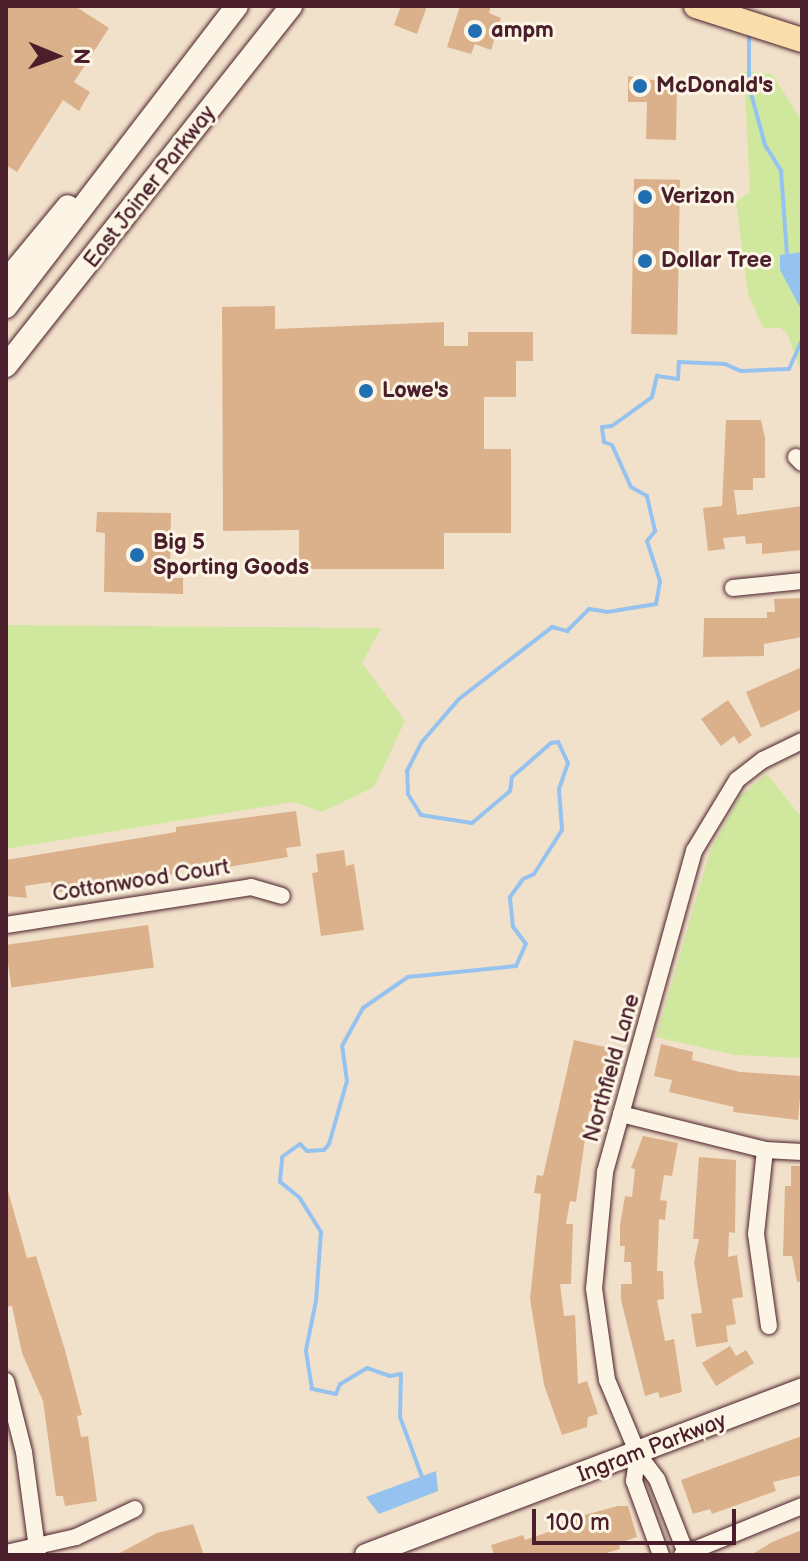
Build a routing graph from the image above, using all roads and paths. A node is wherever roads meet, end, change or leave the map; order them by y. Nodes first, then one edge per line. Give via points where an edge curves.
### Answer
1 (237, 6) edge
2 (291, 6) edge
3 (698, 6) edge
4 (802, 40) edge
5 (94, 193) junction
6 (6, 281) edge
7 (6, 307) edge
8 (10, 353) edge
9 (802, 581) edge
10 (733, 588) dead end
11 (802, 741) edge
12 (282, 896) dead end
13 (6, 925) edge
14 (621, 1114) junction
15 (765, 1150) junction
16 (802, 1152) edge
17 (769, 1326) dead end
18 (6, 1381) edge
19 (802, 1389) edge
20 (638, 1454) junction
21 (802, 1506) edge
22 (135, 1509) dead end
23 (38, 1551) edge
24 (6, 1553) edge
25 (684, 1554) edge
26 (366, 1555) edge
27 (661, 1555) edge

1 - 5 main road, East Joiner Parkway
2 - 8 main road, East Joiner Parkway
3 - 4 main road
5 - 6 main road via 66,206
5 - 7 main road, East Joiner Parkway
9 - 10 street
11 - 14 street, Northfield Lane via 737,780 699,839
12 - 13 street, Cottonwood Court via 251,887
14 - 15 street
14 - 20 street, Northfield Lane via 598,1201 594,1289 607,1380
15 - 16 street
15 - 17 street via 756,1234
18 - 23 street via 24,1452
19 - 20 main road, Ingram Parkway
20 - 25 street via 657,1479
20 - 26 main road, Ingram Parkway
20 - 27 street via 634,1481
21 - 25 street
22 - 23 street
23 - 24 street

